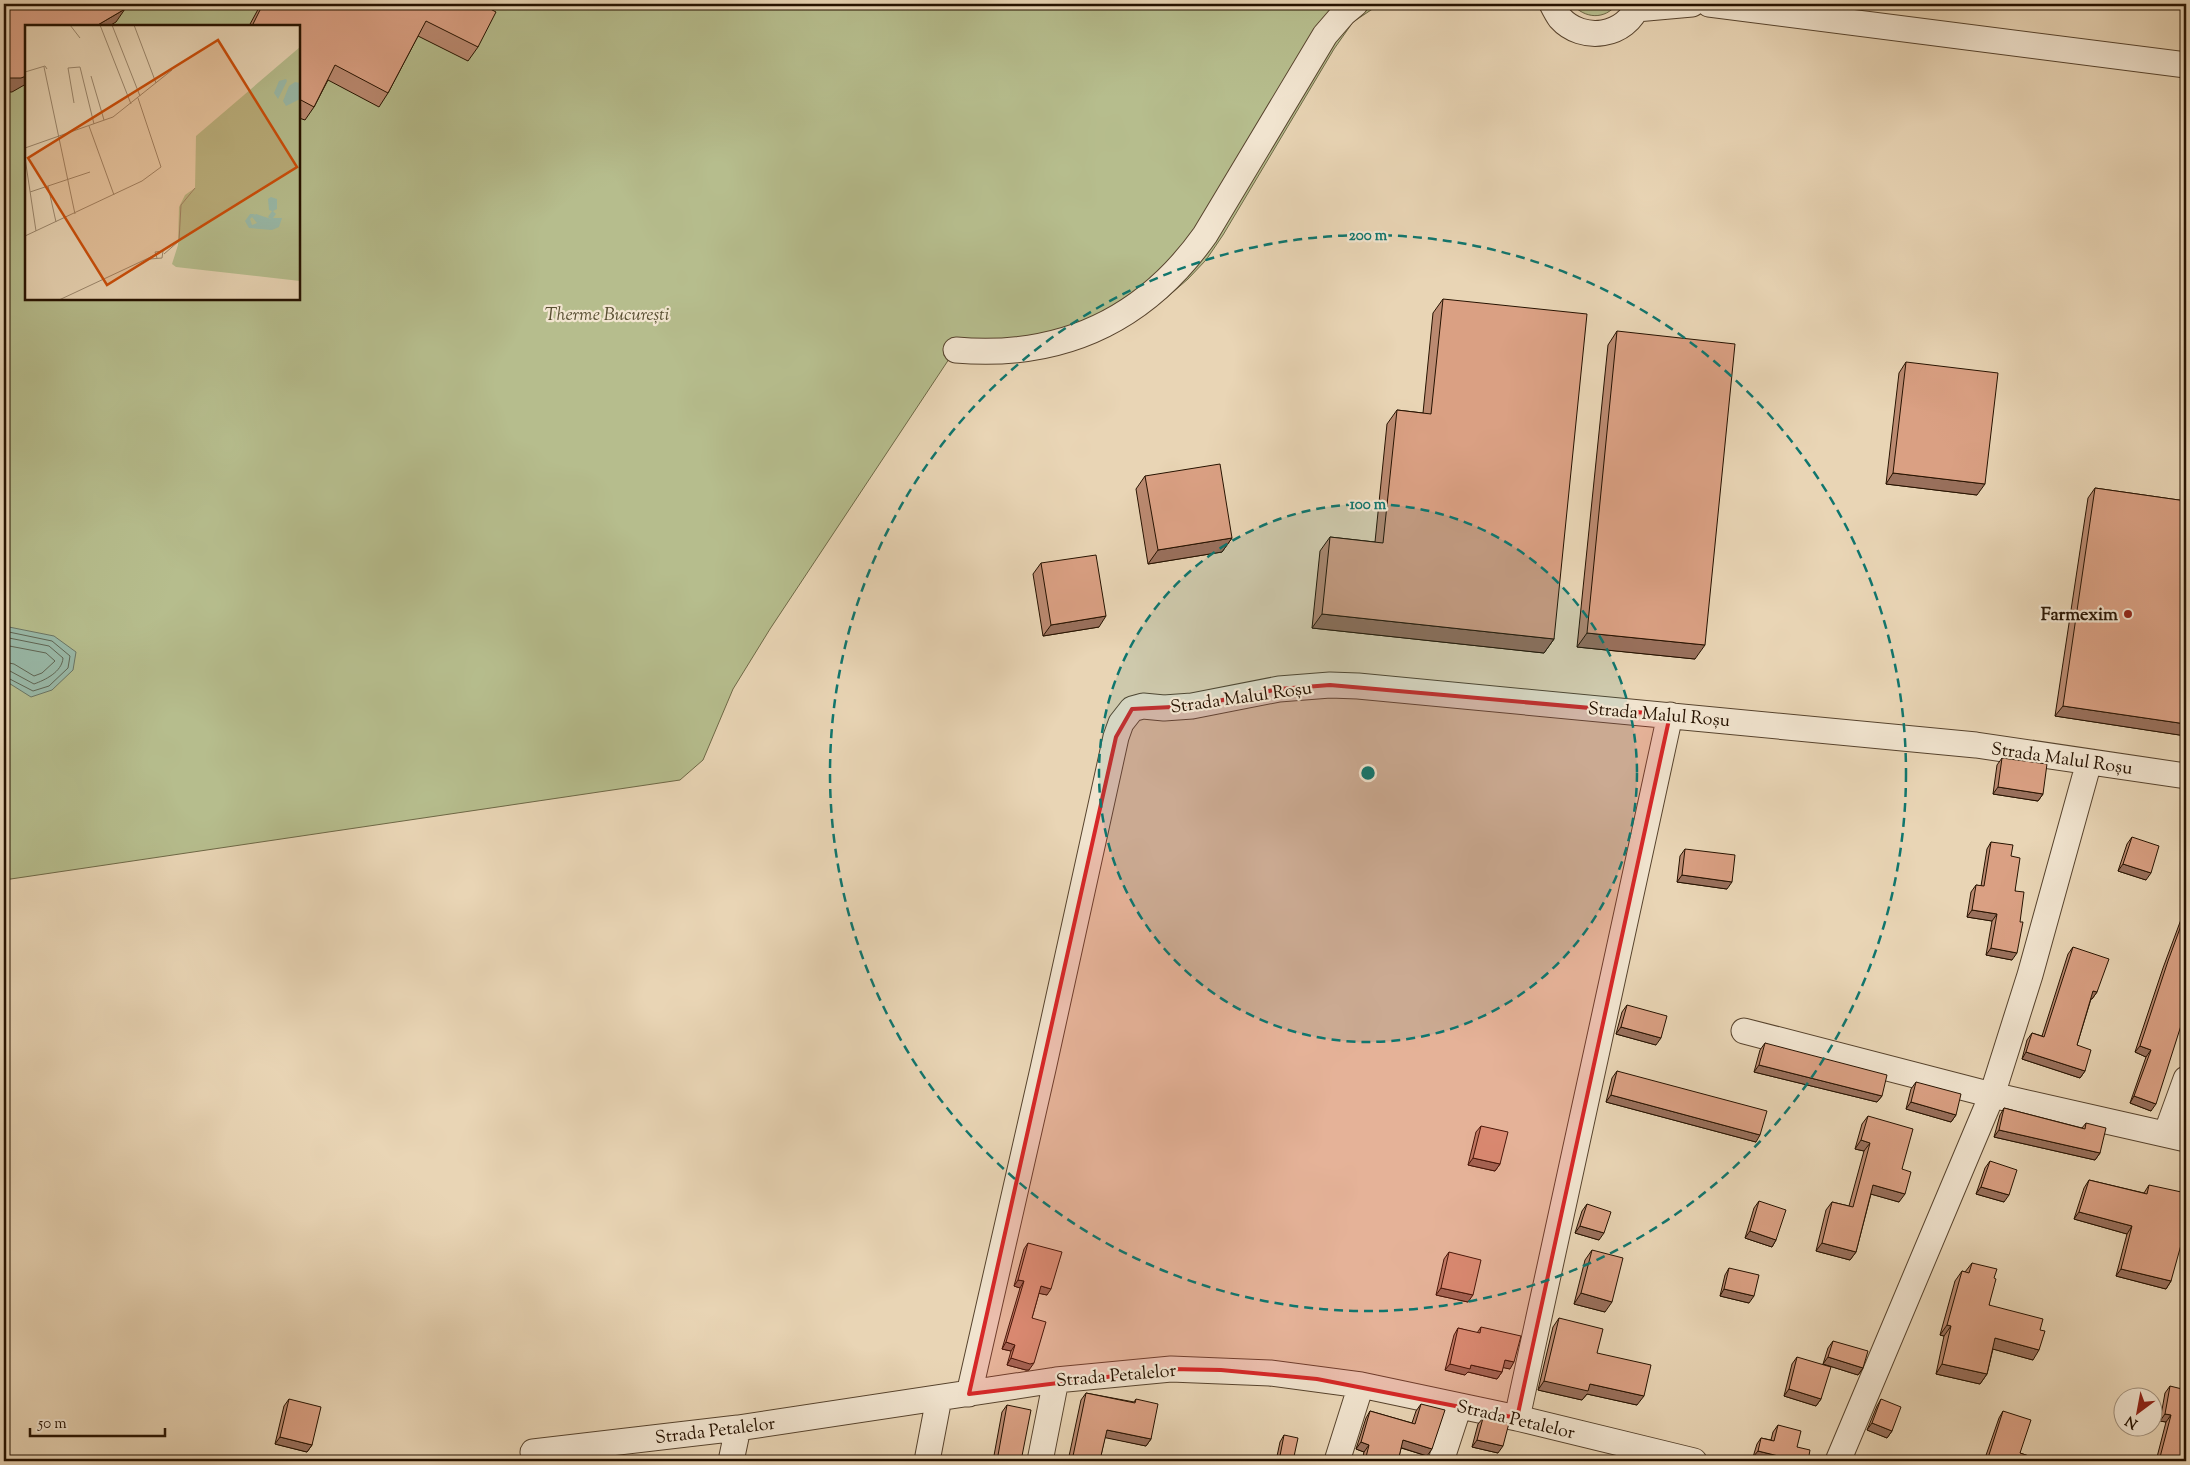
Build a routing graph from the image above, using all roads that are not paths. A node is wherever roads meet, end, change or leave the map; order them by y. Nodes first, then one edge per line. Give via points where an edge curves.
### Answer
1 (1355, 4) edge
2 (1552, 4) edge
3 (1692, 4) edge
4 (1709, 4) edge
5 (1637, 6) edge
6 (2186, 65) edge
7 (956, 350) dead end
8 (1670, 715) junction
9 (2089, 762) junction
10 (2186, 776) edge
11 (1744, 1031) dead end
12 (2186, 1079) edge
13 (1992, 1095) junction
14 (2176, 1136) edge
15 (1056, 1380) junction
16 (1361, 1385) junction
17 (969, 1394) junction
18 (939, 1398) junction
19 (1459, 1406) junction
20 (1517, 1418) junction
21 (738, 1428) junction
22 (533, 1452) dead end
23 (731, 1461) edge
24 (927, 1461) edge
25 (1040, 1461) edge
26 (1337, 1461) edge
27 (1441, 1461) edge
28 (1694, 1461) edge
29 (1838, 1461) edge

1 - 7 street via 1325,36 1206,235 1163,285 1134,308 1068,339 1020,350
2 - 5 street via 1559,17 1570,26 1587,33 1601,34 1615,30 1627,21
3 - 5 street
4 - 6 street
8 - 9 street, Strada Malul Roșu via 1976,745
8 - 17 street, Strada Malul Roșu via 1330,685 1279,689 1192,706 1132,709 1121,723 1116,737
8 - 20 street
9 - 10 street, Strada Malul Roșu
9 - 13 street via 2030,975
11 - 13 street
12 - 14 street
13 - 14 street
13 - 29 street
15 - 16 street, Strada Petalelor via 1171,1369 1270,1373
15 - 17 street, Strada Petalelor
15 - 25 street
16 - 19 street, Strada Petalelor
16 - 26 street
17 - 18 street, Strada Petalelor
18 - 21 street, Strada Petalelor
18 - 24 street
19 - 20 street, Strada Petalelor
19 - 27 street
20 - 28 street, Strada Petalelor
21 - 22 street, Strada Petalelor
21 - 23 street

